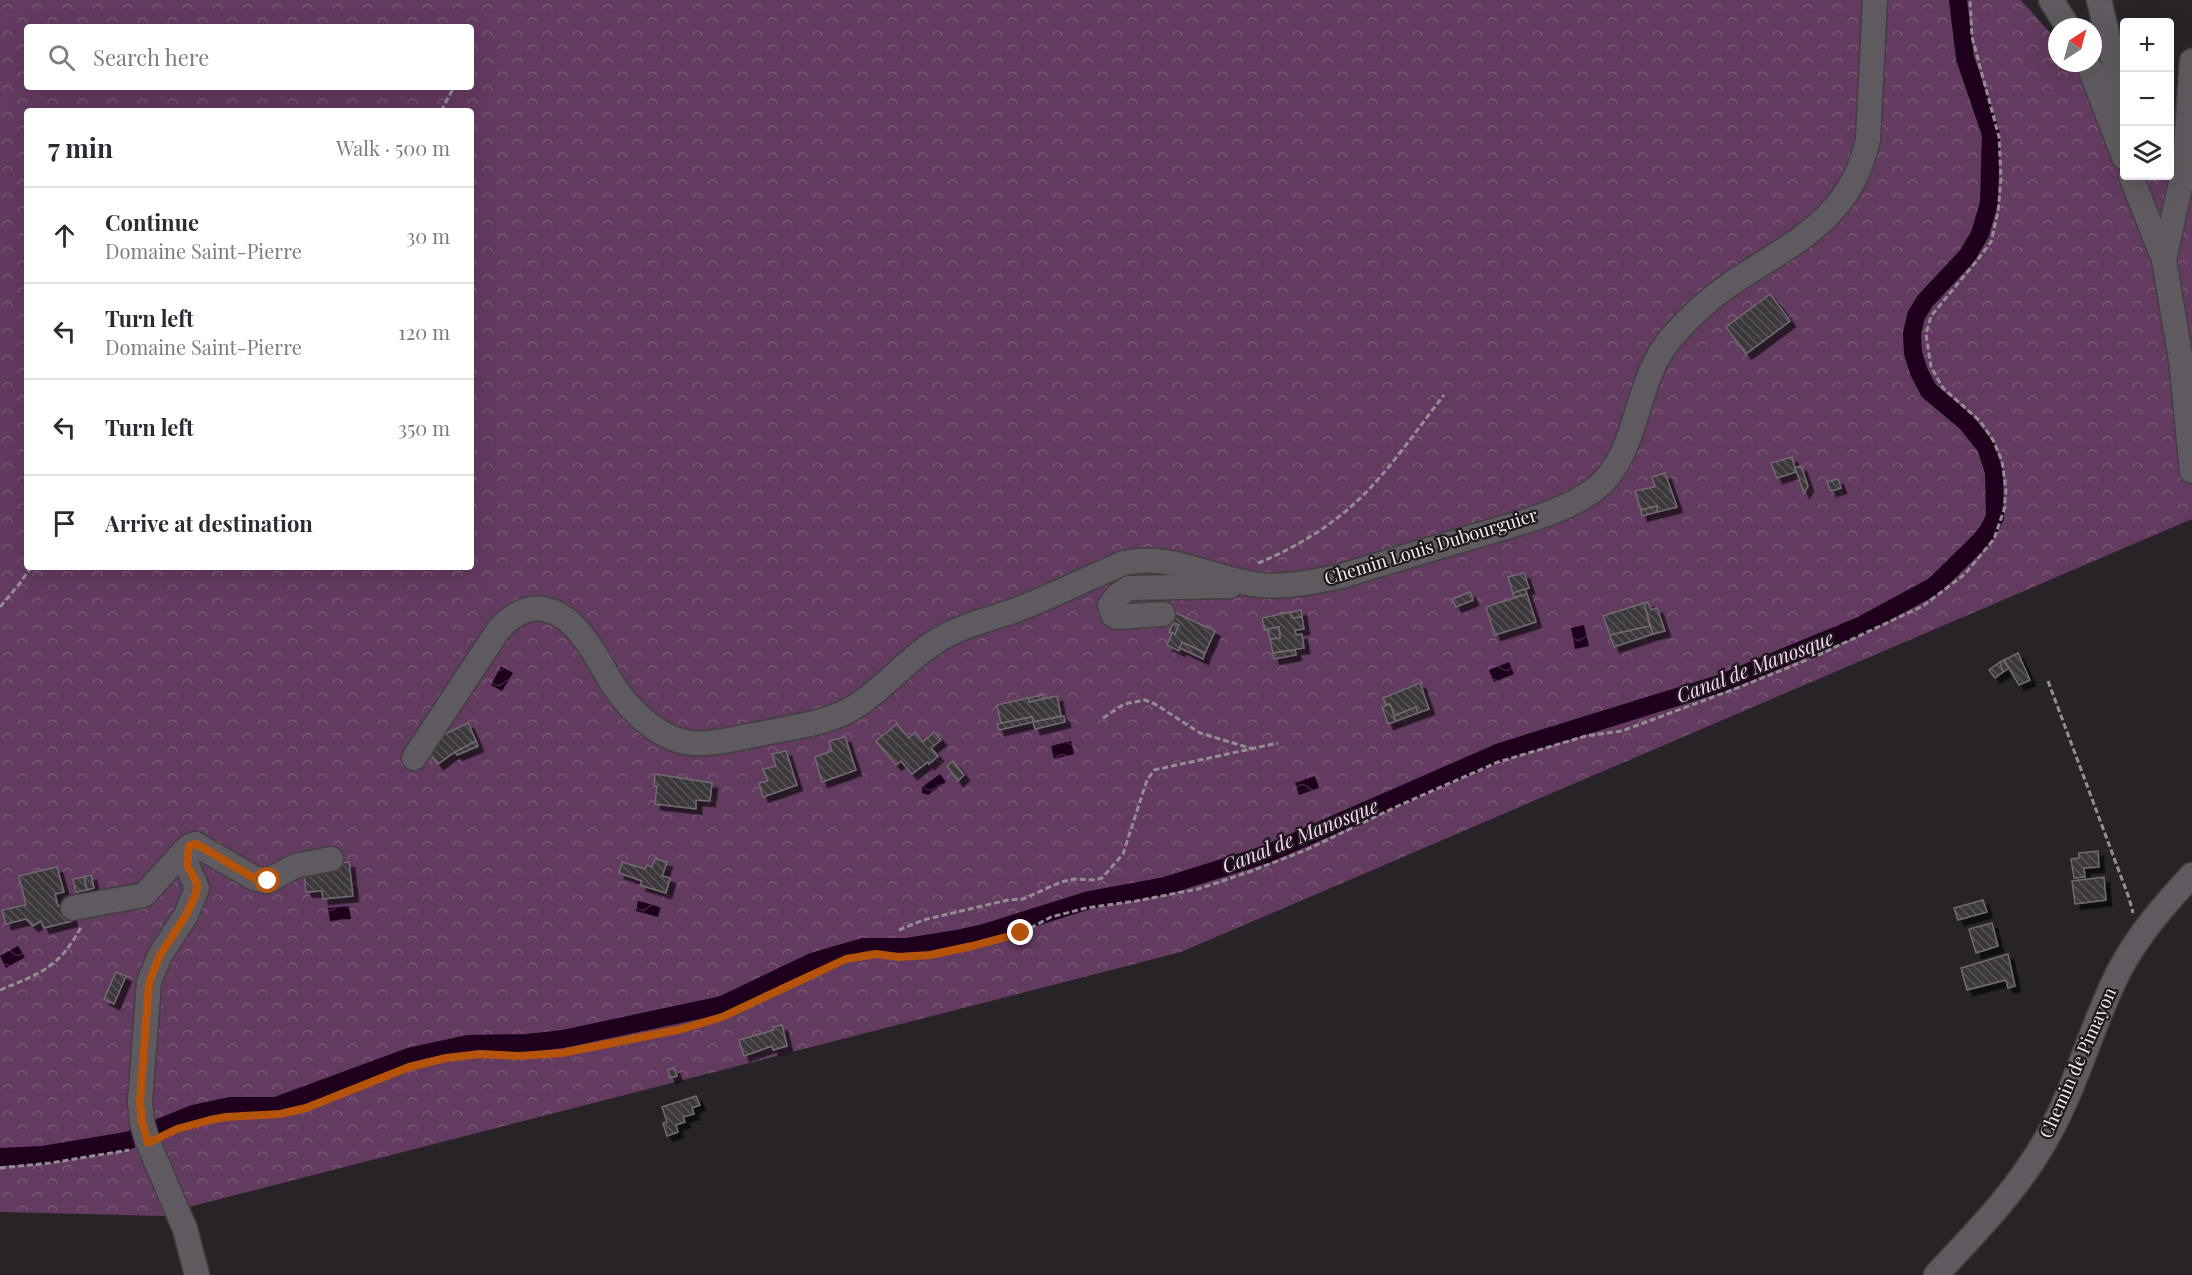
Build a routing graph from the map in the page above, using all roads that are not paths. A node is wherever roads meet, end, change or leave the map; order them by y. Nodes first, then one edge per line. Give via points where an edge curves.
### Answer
1 (1875, 0) edge
2 (2051, 0) edge
3 (2099, 0) edge
4 (2062, 18) edge
5 (2192, 61) edge
6 (2091, 72) edge
7 (2120, 88) edge
8 (2120, 147) edge
9 (2133, 180) edge
10 (2148, 180) edge
11 (2164, 260) junction
12 (2192, 471) edge
13 (1240, 581) junction
14 (1163, 614) dead end
15 (414, 758) dead end
16 (189, 846) junction
17 (331, 859) dead end
18 (2192, 875) edge
19 (72, 908) dead end
20 (197, 1275) edge
21 (1936, 1275) edge

1 - 13 street, Chemin Louis Dubourguier via 1868,139 1857,177 1836,208 1815,229 1722,291 1672,337 1660,352 1642,391 1623,452 1605,481 1549,512 1342,576 1275,586
2 - 4 street
3 - 7 street
5 - 11 street via 2185,164
6 - 8 street
9 - 11 street
10 - 11 street via 2158,212
11 - 12 street via 2181,360
13 - 14 street via 1218,587 1129,588 1110,606 1117,617
13 - 15 street, Chemin Louis Dubourguier via 1155,560 1124,563 941,638 876,691 838,716 702,744 675,739 648,723 623,699 591,647 569,622 553,612 531,608 500,629
16 - 17 street via 200,846 254,878 268,881 295,866
16 - 19 street via 144,895
16 - 20 street via 187,865 197,883 196,894 160,955 149,982 141,1076 146,1135 185,1229
18 - 21 street, Chemin de Pimayon via 2139,937 2118,972 2046,1140 2005,1201

